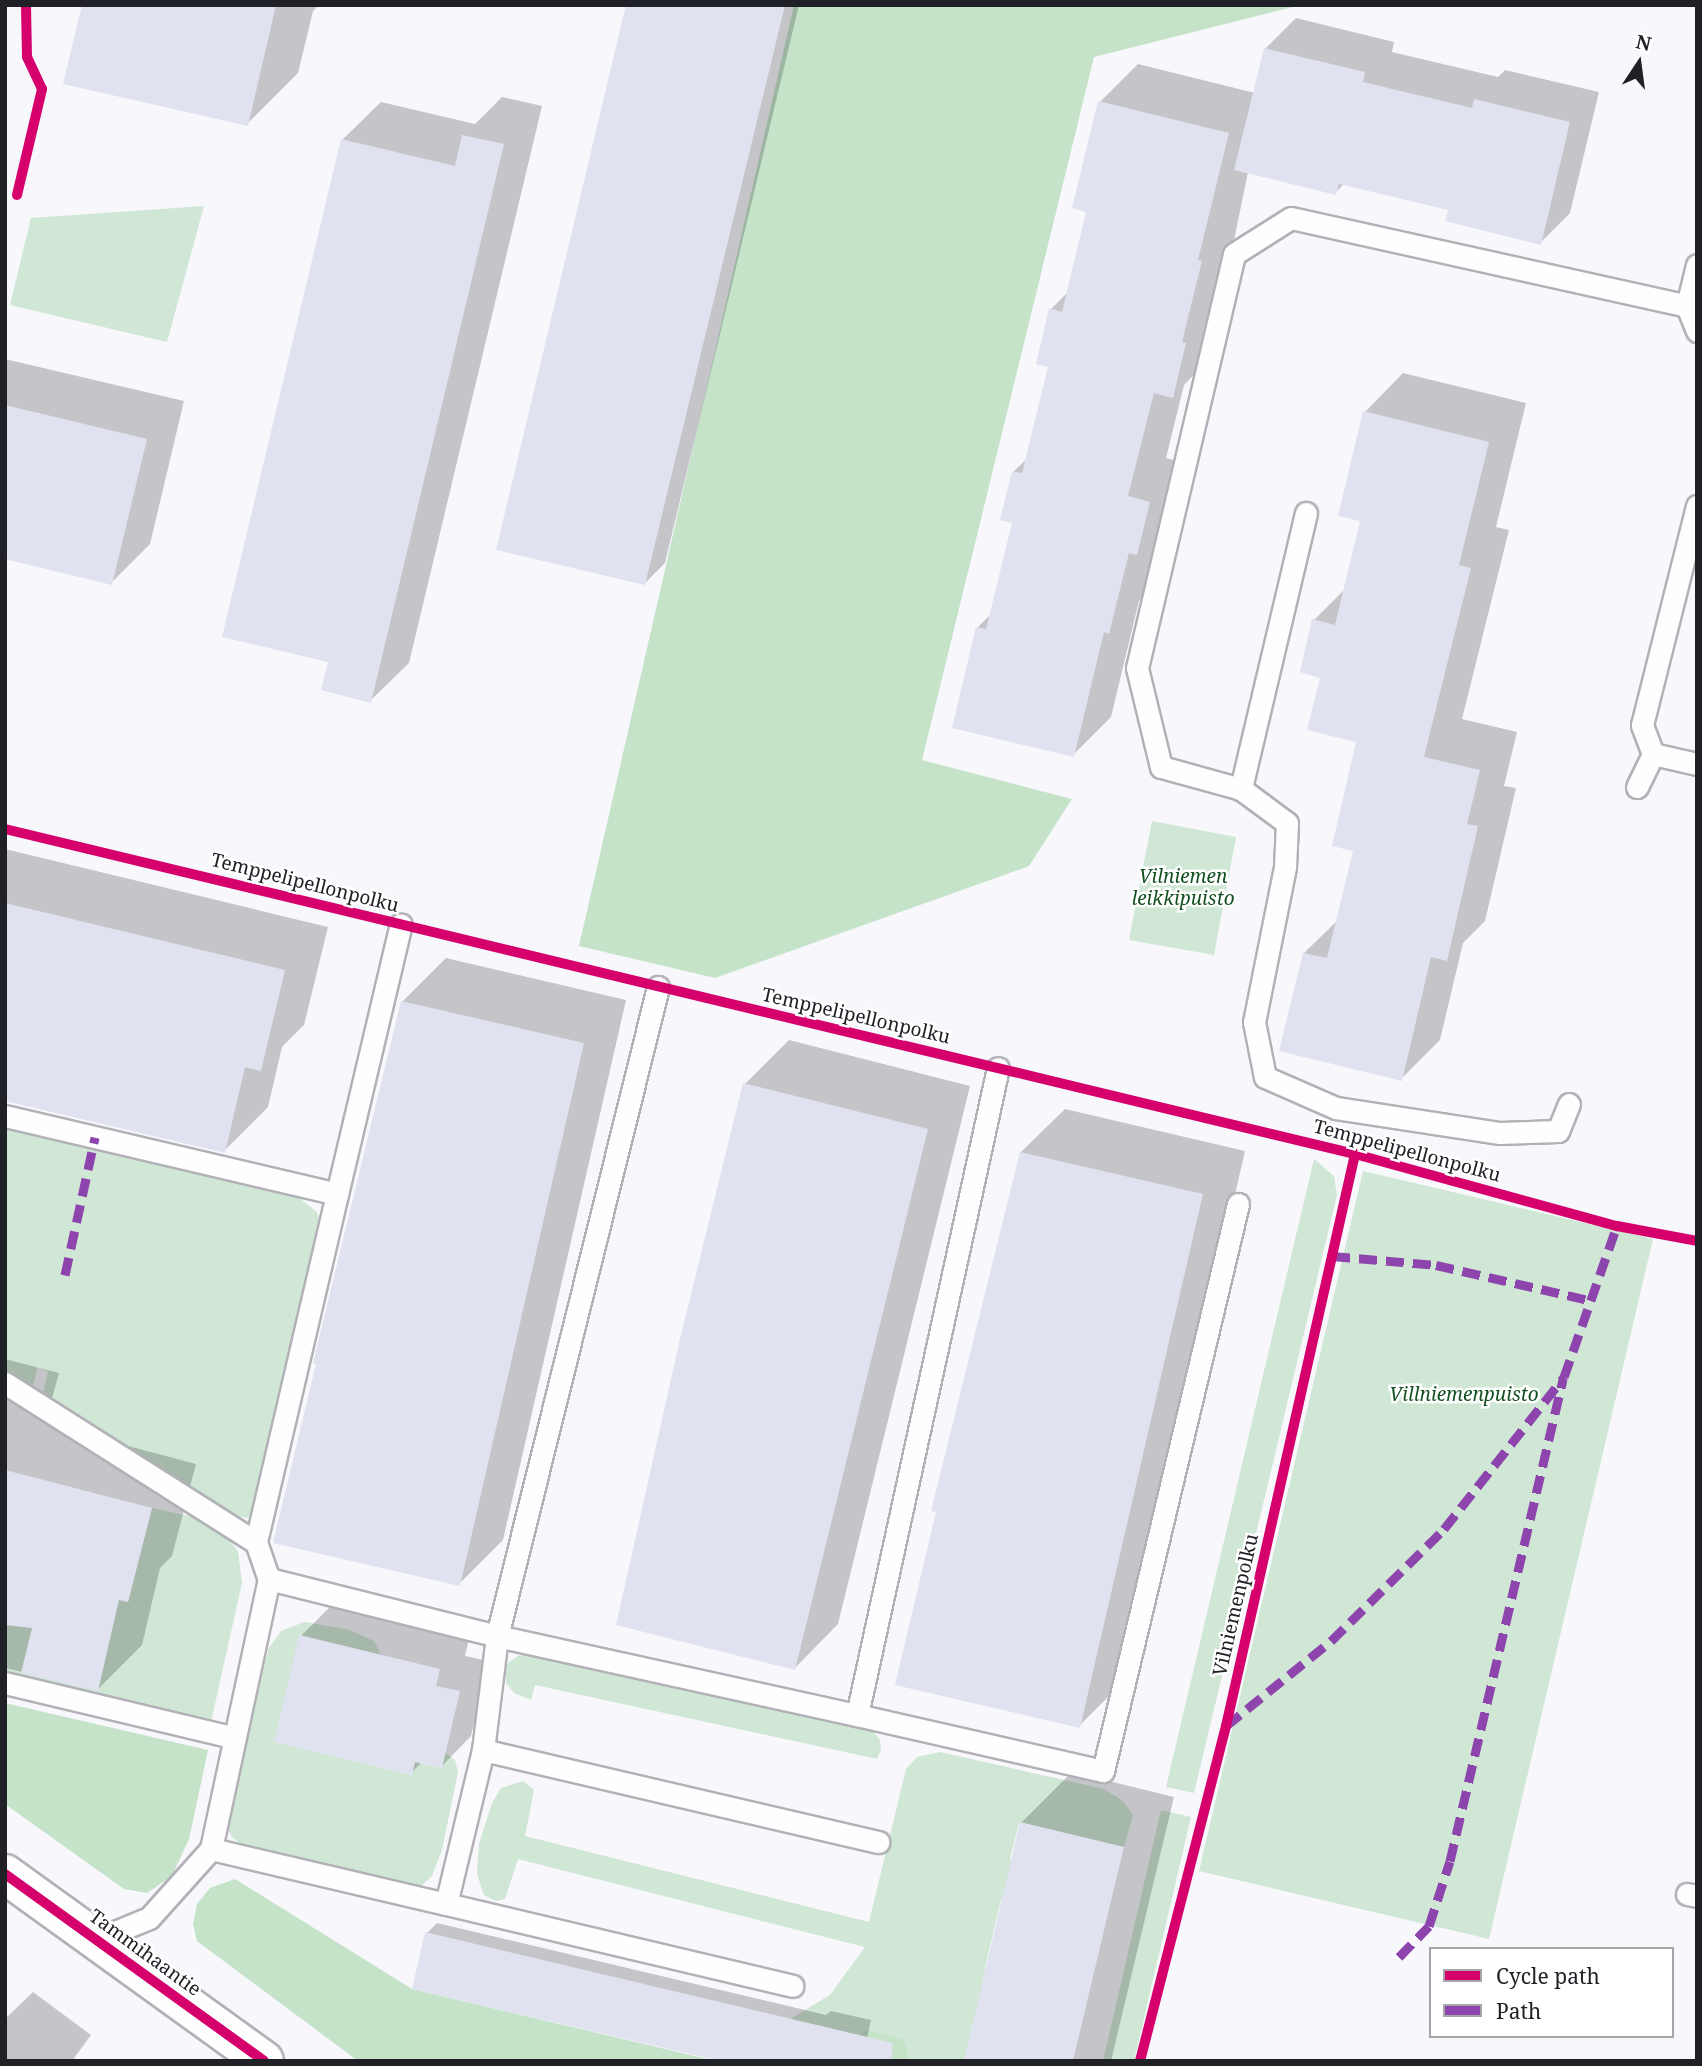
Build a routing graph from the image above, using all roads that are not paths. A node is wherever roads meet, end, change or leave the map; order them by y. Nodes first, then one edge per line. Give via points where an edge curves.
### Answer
1 (1697, 265) edge
2 (1687, 306) junction
3 (1697, 331) edge
4 (1697, 506) edge
5 (1306, 513) dead end
6 (1653, 754) junction
7 (1697, 764) edge
8 (1637, 787) dead end
9 (1241, 789) junction
10 (401, 925) dead end
11 (658, 987) dead end
12 (998, 1068) dead end
13 (1569, 1104) dead end
14 (5, 1116) edge
15 (337, 1194) junction
16 (1238, 1204) dead end
17 (5, 1383) edge
18 (256, 1542) junction
19 (269, 1579) junction
20 (497, 1636) junction
21 (5, 1683) edge
22 (857, 1715) junction
23 (235, 1738) junction
24 (484, 1750) junction
25 (878, 1842) dead end
26 (211, 1849) junction
27 (5, 1874) edge
28 (446, 1903) junction
29 (96, 1940) junction
30 (792, 1986) dead end
31 (264, 2061) edge

1 - 2 lane
2 - 3 lane
2 - 9 lane via 1291,218 1234,254 1137,668 1161,767
4 - 6 lane via 1642,725
5 - 9 lane
6 - 7 lane
6 - 8 lane
9 - 13 lane via 1287,823 1285,867 1254,1022 1265,1077 1336,1108 1500,1133 1559,1131
10 - 15 lane
11 - 20 lane
12 - 22 lane
14 - 15 lane
15 - 18 lane
16 - 22 lane via 1104,1771
17 - 18 lane
18 - 19 lane
19 - 20 lane
19 - 23 lane
20 - 22 lane
20 - 24 lane
21 - 23 lane
23 - 26 lane
24 - 25 lane
24 - 28 lane
26 - 28 lane
26 - 29 lane via 149,1918
27 - 29 street, Tammihaantie
28 - 30 lane
29 - 31 street, Tammihaantie

